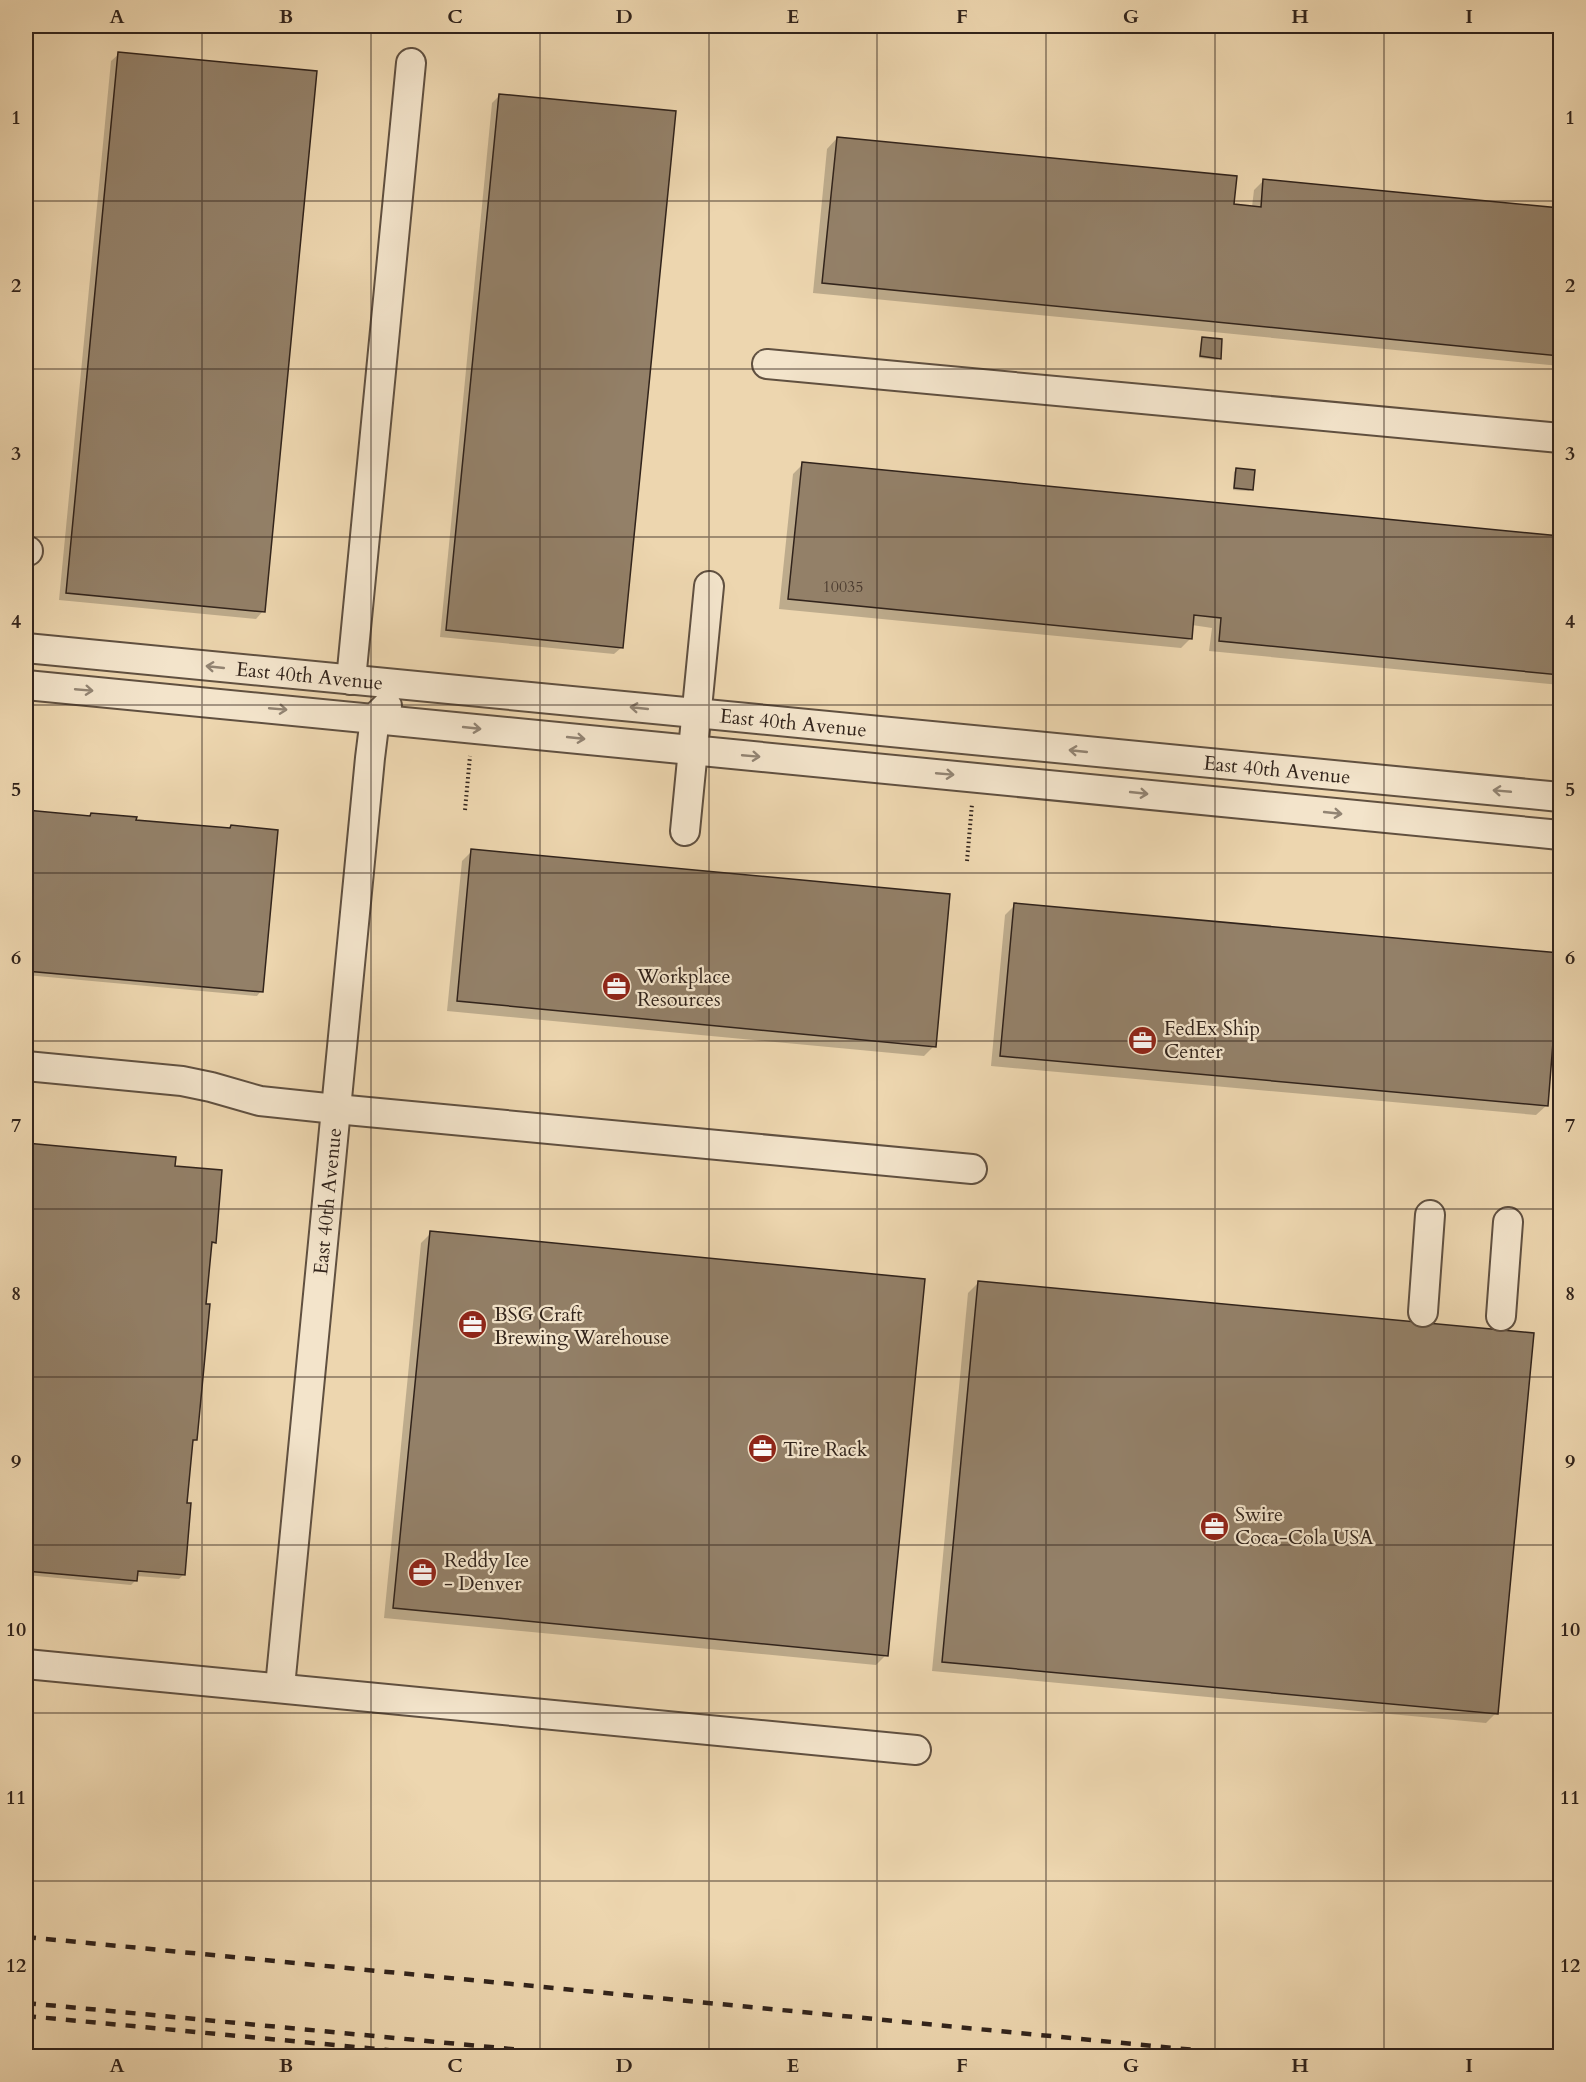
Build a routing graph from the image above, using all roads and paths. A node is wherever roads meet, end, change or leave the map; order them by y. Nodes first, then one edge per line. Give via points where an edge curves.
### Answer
1 (411, 63) dead end
2 (767, 364) dead end
3 (1560, 438) edge
4 (709, 586) dead end
5 (26, 648) edge
6 (351, 680) junction
7 (26, 685) edge
8 (494, 695) junction
9 (697, 714) junction
10 (375, 718) junction
11 (693, 750) junction
12 (470, 756) dead end
13 (1560, 797) edge
14 (972, 804) dead end
15 (465, 810) dead end
16 (685, 831) dead end
17 (1560, 835) edge
18 (967, 861) dead end
19 (26, 1066) edge
20 (336, 1109) junction
21 (972, 1169) dead end
22 (1430, 1215) dead end
23 (1508, 1222) dead end
24 (1423, 1312) dead end
25 (1501, 1316) dead end
26 (26, 1664) edge
27 (280, 1687) junction
28 (916, 1750) dead end

1 - 6 street
2 - 3 street
4 - 9 street
6 -> 5 street, East 40th Avenue
6 - 8 street, East 40th Avenue
7 -> 10 street, East 40th Avenue
9 -> 8 street, East 40th Avenue
8 - 10 street via 409,700 386,707
9 - 11 street
13 -> 9 street, East 40th Avenue
10 -> 11 street, East 40th Avenue
10 - 20 street, East 40th Avenue
11 - 16 street
11 -> 17 street, East 40th Avenue
12 - 15 path
14 - 18 path
19 - 20 street via 182,1081 260,1101
20 - 21 street
20 - 27 street, East 40th Avenue
22 - 24 street
23 - 25 street
26 - 27 street
27 - 28 street

